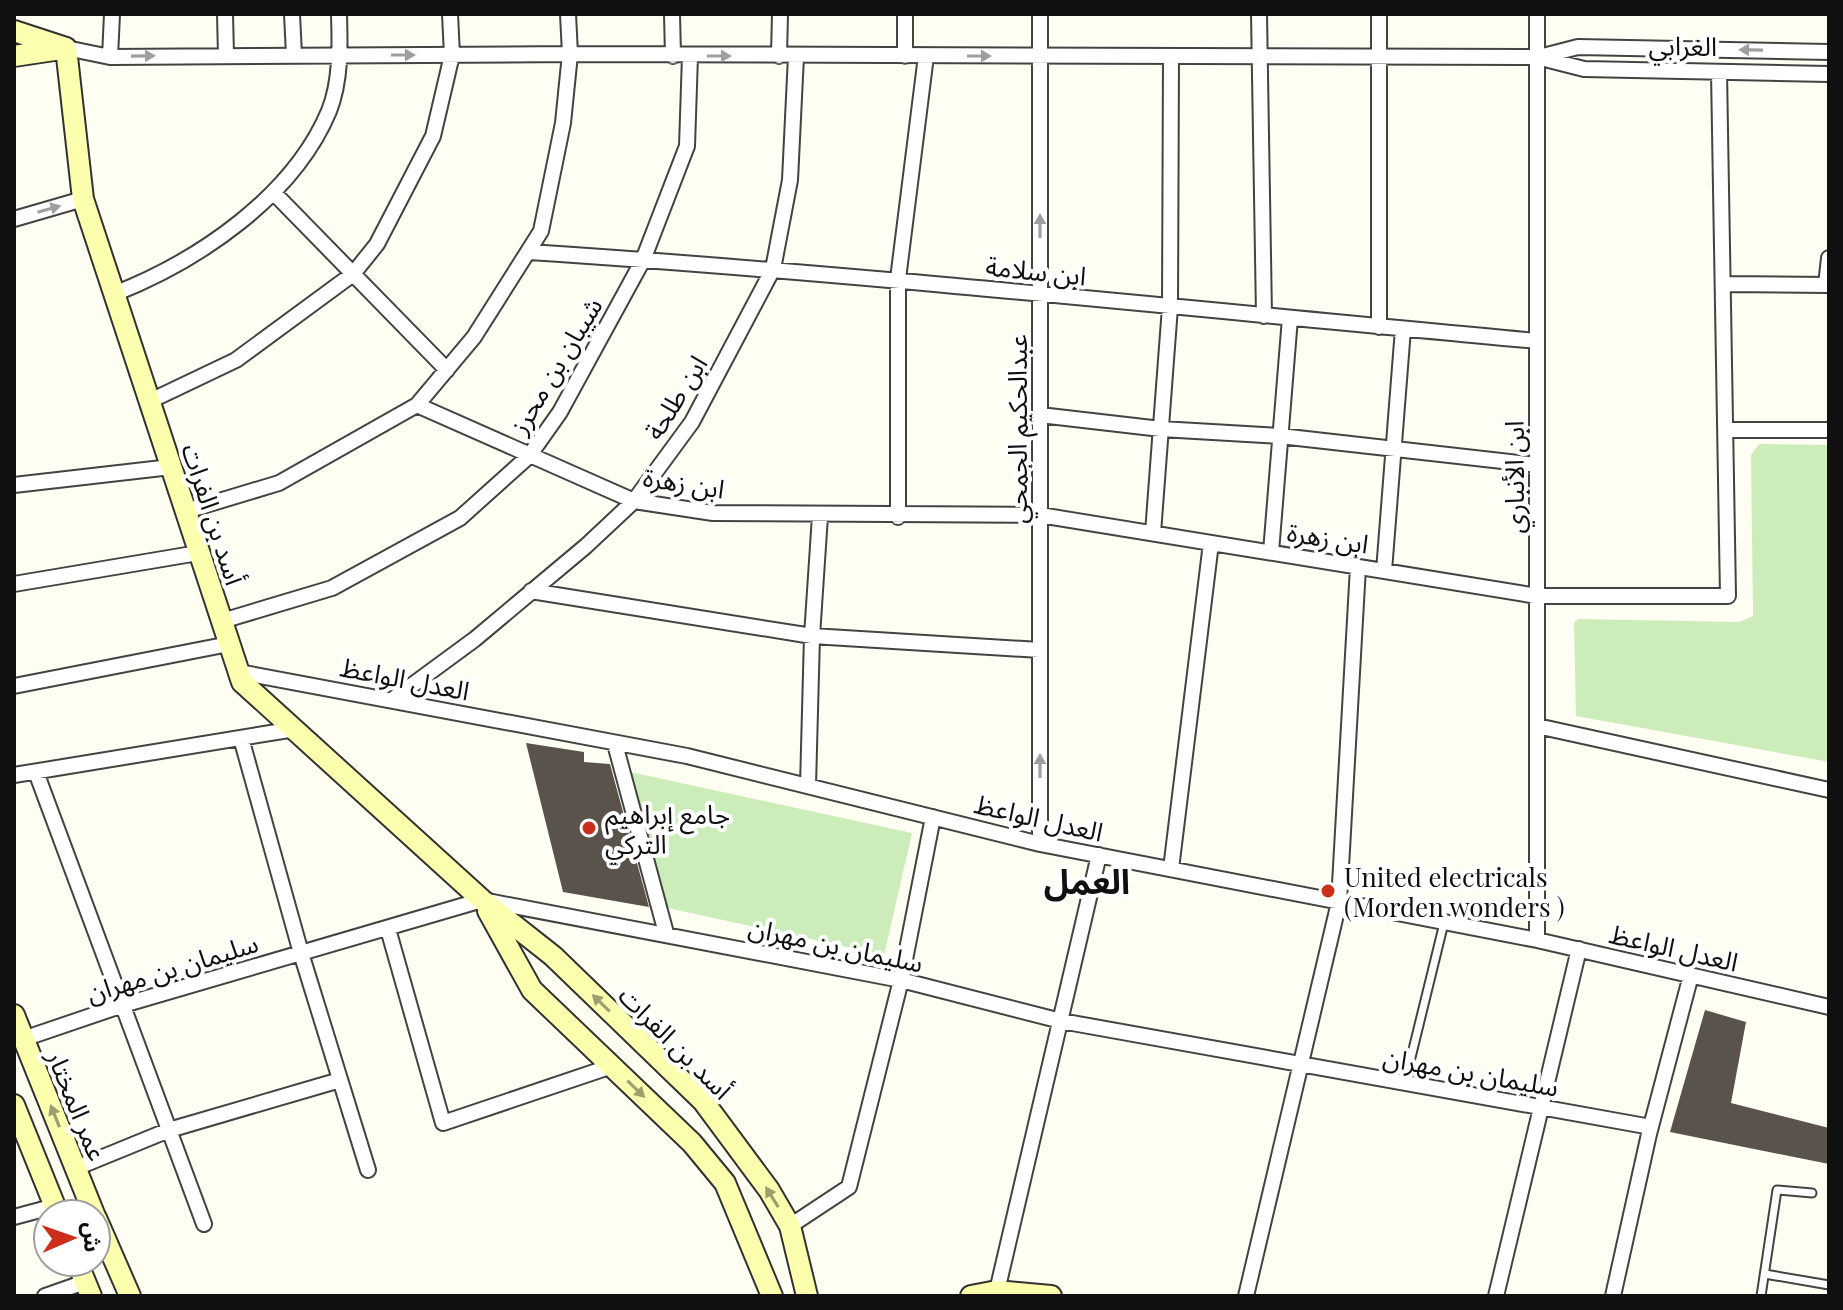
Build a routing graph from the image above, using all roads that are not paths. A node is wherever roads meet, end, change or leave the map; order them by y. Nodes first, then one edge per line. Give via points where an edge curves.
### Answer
1 (112, 14) edge
2 (225, 14) edge
3 (292, 14) edge
4 (339, 14) edge
5 (450, 14) edge
6 (568, 14) edge
7 (672, 14) edge
8 (780, 14) edge
9 (905, 14) edge
10 (1040, 14) edge
11 (1259, 14) edge
12 (1379, 14) edge
13 (1537, 14) edge
14 (14, 31) edge
15 (66, 48) junction
16 (1829, 52) edge
17 (570, 54) junction
18 (226, 55) junction
19 (294, 55) junction
20 (341, 55) junction
21 (452, 55) junction
22 (14, 56) edge
23 (673, 56) junction
24 (690, 56) junction
25 (779, 56) junction
26 (796, 56) junction
27 (905, 56) junction
28 (926, 56) junction
29 (1040, 56) junction
30 (1171, 56) junction
31 (110, 57) junction
32 (1260, 57) junction
33 (1379, 57) junction
34 (1537, 57) junction
35 (1719, 72) junction
36 (1829, 74) edge
37 (274, 193) junction
38 (83, 199) junction
39 (14, 219) edge
40 (529, 252) junction
41 (1829, 258) edge
42 (643, 260) junction
43 (773, 269) junction
44 (353, 274) junction
45 (898, 279) junction
46 (1724, 284) junction
47 (1827, 285) edge
48 (114, 294) junction
49 (1040, 296) junction
50 (1170, 307) junction
51 (1264, 316) junction
52 (1290, 318) junction
53 (1379, 327) junction
54 (1403, 329) junction
55 (1537, 341) junction
56 (447, 370) junction
57 (150, 401) junction
58 (417, 405) junction
59 (1040, 415) junction
60 (1161, 429) junction
61 (1726, 430) junction
62 (1829, 430) edge
63 (1280, 436) junction
64 (1394, 448) junction
65 (529, 456) junction
66 (1537, 465) junction
67 (171, 467) junction
68 (14, 485) edge
69 (634, 501) junction
70 (186, 511) junction
71 (1040, 515) junction
72 (820, 516) junction
73 (898, 517) junction
74 (1153, 533) junction
75 (1211, 543) junction
76 (1271, 552) junction
77 (198, 553) junction
78 (1358, 567) junction
79 (1384, 571) junction
80 (14, 584) edge
81 (531, 591) junction
82 (1537, 596) junction
83 (222, 621) junction
84 (812, 636) junction
85 (229, 644) junction
86 (1040, 650) junction
87 (239, 672) junction
88 (14, 686) edge
89 (392, 700) junction
90 (1537, 726) junction
91 (295, 729) junction
92 (241, 738) junction
93 (615, 744) junction
94 (36, 772) junction
95 (14, 775) edge
96 (808, 786) junction
97 (1829, 790) edge
98 (933, 817) junction
99 (1040, 844) junction
100 (1099, 855) junction
101 (1171, 869) junction
102 (482, 900) junction
103 (1339, 902) junction
104 (1444, 922) junction
105 (388, 929) junction
106 (666, 933) junction
107 (1537, 940) junction
108 (1579, 949) junction
109 (301, 953) junction
110 (1691, 975) junction
111 (901, 980) junction
112 (123, 1005) junction
113 (1829, 1007) edge
114 (14, 1015) edge
115 (1061, 1021) junction
116 (23, 1039) junction
117 (612, 1066) junction
118 (1303, 1066) junction
119 (340, 1080) junction
120 (1404, 1084) junction
121 (14, 1105) edge
122 (1540, 1108) junction
123 (1651, 1127) junction
124 (169, 1130) junction
125 (21, 1143) edge
126 (76, 1168) junction
127 (368, 1170) dead end
128 (1812, 1193) dead end
129 (50, 1198) edge
130 (88, 1198) edge
131 (204, 1224) dead end
132 (790, 1226) junction
133 (112, 1255) edge
134 (1765, 1274) junction
135 (1829, 1285) edge
136 (88, 1289) edge
137 (997, 1291) junction
138 (45, 1296) edge
139 (130, 1296) edge
140 (772, 1296) edge
141 (807, 1296) edge
142 (971, 1296) edge
143 (1051, 1296) edge
144 (1246, 1296) edge
145 (1496, 1296) edge
146 (1613, 1296) edge
147 (1761, 1296) edge

1 - 31 street
2 - 18 street
3 - 19 street
4 - 20 street
5 - 21 street
6 - 17 street
7 - 23 street
8 - 25 street
9 - 27 street
10 - 29 street, عبدالحكيم الجمحي
11 - 32 street
12 - 33 street
13 - 34 street, ابن الأنباري
14 - 15 street, الغرابي
15 - 22 street, الغرابي
15 - 31 street, الغرابي
15 - 38 street, أسد بن الفرات
16 -> 34 street, الغرابي via 1578,47
17 - 21 street, الغرابي
17 - 23 street, الغرابي
17 - 40 street via 563,123 541,231
18 - 19 street, الغرابي
31 -> 18 street, الغرابي
19 - 20 street, الغرابي
20 -> 21 street, الغرابي
20 - 37 street via 330,110
21 - 44 street via 433,136 377,244
23 - 24 street, الغرابي
24 -> 25 street, الغرابي
24 - 42 street, شيبان بن محرز via 687,146
25 - 26 street, الغرابي
26 - 27 street, الغرابي
26 - 43 street, ابن طلحة via 790,180
27 - 28 street, الغرابي
28 -> 29 street, الغرابي
28 - 45 street
29 - 30 street, الغرابي
49 -> 29 street, عبدالحكيم الجمحي
30 - 32 street, الغرابي
30 - 50 street
32 - 33 street, الغرابي
32 - 51 street
33 - 34 street, الغرابي
33 - 53 street
34 - 35 street, الغرابي via 1584,69
34 - 55 street, ابن الأنباري
35 - 36 street, الغرابي
35 - 46 street, ابن زهرة
37 - 44 street
37 - 48 street via 205,246
39 -> 38 street
38 - 48 street, أسد بن الفرات
40 - 42 street, ابن سلامة
40 - 56 street
41 - 47 street
42 - 43 street, ابن سلامة
42 - 65 street, شيبان بن محرز via 560,412
43 - 45 street, ابن سلامة
43 - 69 street, ابن طلحة via 692,422
44 - 56 street
44 - 57 street via 236,360
45 - 49 street, ابن سلامة
45 - 73 street
46 - 47 street
46 - 61 street, ابن زهرة
48 - 57 street, أسد بن الفرات
49 - 50 street, ابن سلامة
49 - 59 street, عبدالحكيم الجمحي
50 - 51 street, ابن سلامة
50 - 60 street
51 - 52 street, ابن سلامة
52 - 53 street, ابن سلامة
52 - 63 street
53 - 54 street, ابن سلامة
54 - 55 street, ابن سلامة
54 - 64 street
55 - 66 street, ابن الأنباري
56 - 58 street
57 - 67 street, أسد بن الفرات
58 - 65 street, ابن زهرة
58 - 70 street via 279,483
59 - 60 street
59 - 71 street, عبدالحكيم الجمحي
60 - 63 street
60 - 74 street
61 - 62 street
61 - 82 street, ابن زهرة via 1728,596
63 - 64 street
63 - 76 street
64 - 66 street
64 - 79 street
65 - 69 street, ابن زهرة
65 - 83 street, شيبان بن محرز via 460,518 332,588
66 - 82 street, ابن الأنباري
67 - 68 street
67 - 70 street, أسد بن الفرات
69 - 72 street, ابن زهرة via 713,513
69 - 81 street, ابن طلحة
70 - 77 street, أسد بن الفرات
71 - 73 street, ابن زهرة
71 - 74 street, ابن زهرة
71 - 86 street, عبدالحكيم الجمحي
72 - 73 street, ابن زهرة
72 - 84 street
74 - 75 street, ابن زهرة
75 - 76 street, ابن زهرة
75 - 101 street
76 - 78 street, ابن زهرة
77 - 80 street
77 - 83 street, أسد بن الفرات
78 - 79 street, ابن زهرة
78 - 103 street
79 - 82 street, ابن زهرة
81 - 84 street
81 - 89 street, ابن طلحة
82 - 90 street, ابن الأنباري
83 - 85 street, أسد بن الفرات
84 - 86 street
84 - 96 street
85 - 87 street, أسد بن الفرات
85 - 88 street
99 -> 86 street, عبدالحكيم الجمحي
87 - 89 street, العدل الواعظ
87 - 91 street, أسد بن الفرات via 242,682
89 - 93 street, العدل الواعظ
90 - 97 street
90 - 107 street, ابن الأنباري
91 - 92 street
91 - 102 street, أسد بن الفرات
92 - 94 street
92 - 109 street
93 - 96 street, العدل الواعظ
93 - 106 street
94 - 95 street
94 - 112 street
96 - 98 street, العدل الواعظ
98 - 99 street, العدل الواعظ
98 - 111 street
99 - 100 street, العدل الواعظ
100 - 101 street, العدل الواعظ
100 - 115 street
101 - 103 street, العدل الواعظ
102 - 105 street, سليمان بن مهران
102 - 106 street, سليمان بن مهران
102 - 117 street, أسد بن الفرات via 532,990
132 -> 102 street, أسد بن الفرات via 703,1101 553,956
103 - 104 street, العدل الواعظ
103 - 118 street
104 - 107 street, العدل الواعظ
104 - 120 lane
105 - 109 street, سليمان بن مهران
105 - 117 street via 443,1123
106 - 111 street, سليمان بن مهران
107 - 108 street, العدل الواعظ
108 - 110 street, العدل الواعظ
108 - 122 street
109 - 112 street, سليمان بن مهران
109 - 119 street
110 - 113 street, العدل الواعظ
110 - 123 street
111 - 115 street, سليمان بن مهران
111 - 132 street via 849,1187
112 - 116 street, سليمان بن مهران
112 - 124 street
114 - 116 street, عمر المختار
115 - 118 street, سليمان بن مهران
115 - 137 street
126 -> 116 street, عمر المختار
117 -> 140 street, أسد بن الفرات via 692,1143 725,1183
118 - 120 street, سليمان بن مهران
118 - 144 street
119 - 124 street
119 - 127 street
120 - 122 street, سليمان بن مهران
121 - 125 street
122 - 123 street, سليمان بن مهران
122 - 145 street
123 - 146 street
124 - 126 street
124 - 131 street
125 - 129 street
126 - 130 street, عمر المختار
128 - 134 lane via 1777,1190
132 - 141 street, أسد بن الفرات
133 - 139 street, عمر المختار
134 - 135 lane
134 - 147 lane
136 - 138 street
137 - 142 street
137 - 143 street

